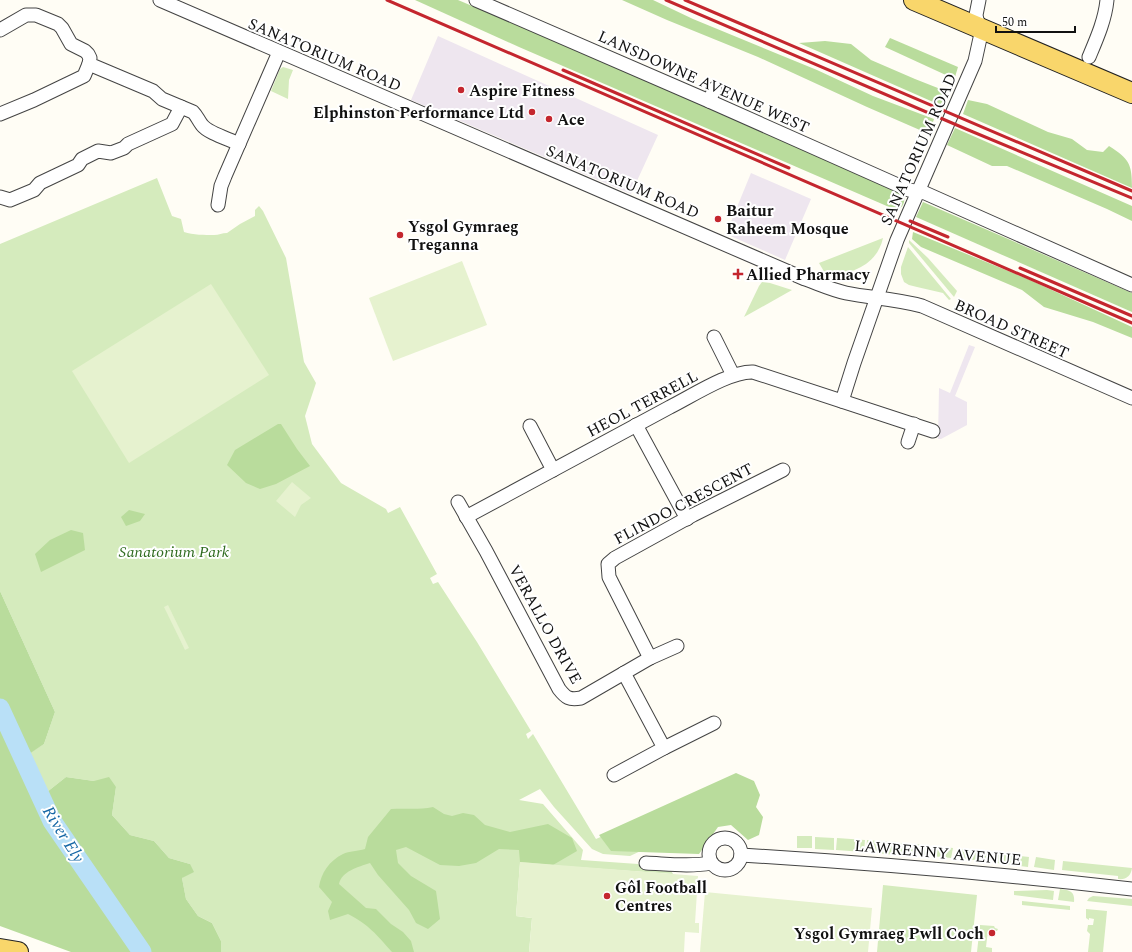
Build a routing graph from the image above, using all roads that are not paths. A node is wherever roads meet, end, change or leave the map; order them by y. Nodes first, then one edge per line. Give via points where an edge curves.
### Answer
1 (160, 0) edge
2 (476, 0) edge
3 (914, 0) edge
4 (979, 0) edge
5 (1107, 0) edge
6 (493, 3) edge
7 (982, 29) junction
8 (0, 30) edge
9 (279, 52) junction
10 (1090, 57) dead end
11 (89, 64) junction
12 (715, 88) dead end
13 (1132, 93) edge
14 (709, 101) junction
15 (181, 107) junction
16 (0, 114) edge
17 (239, 144) junction
18 (918, 192) junction
19 (0, 197) edge
20 (218, 206) dead end
21 (1132, 285) edge
22 (876, 297) junction
23 (714, 338) dead end
24 (733, 375) junction
25 (1132, 398) edge
26 (842, 401) junction
27 (914, 424) junction
28 (636, 425) junction
29 (530, 426) dead end
30 (933, 431) dead end
31 (908, 442) dead end
32 (553, 470) junction
33 (783, 470) dead end
34 (458, 502) dead end
35 (466, 517) junction
36 (687, 518) junction
37 (677, 646) dead end
38 (650, 658) junction
39 (624, 673) junction
40 (714, 722) dead end
41 (664, 748) junction
42 (614, 776) dead end
43 (741, 855) junction
44 (646, 863) dead end
45 (711, 863) junction
46 (1132, 888) edge
47 (0, 948) edge
48 (18, 952) edge

1 - 9 street, SANATORIUM ROAD
2 - 6 street, LANSDOWNE AVENUE WEST
3 - 7 main road
4 - 7 street via 976,15
5 - 10 street via 1102,26
6 - 14 street, LANSDOWNE AVENUE WEST
7 - 13 main road
7 - 18 street, SANATORIUM ROAD via 973,68
8 - 11 street via 26,15 36,15 58,24 71,44 88,54
9 - 17 street
9 - 22 street, SANATORIUM ROAD via 805,279 835,290
11 - 15 street via 153,91 162,99
11 - 16 street via 84,76
12 - 14 street
14 - 18 street, LANSDOWNE AVENUE WEST
15 - 17 street via 193,112 207,130
15 - 19 street via 172,124 124,148 111,153 98,151 82,159 78,165 40,183 34,190 10,200
17 - 20 street via 221,186
18 - 21 street, LANSDOWNE AVENUE WEST
18 - 22 street, SANATORIUM ROAD
22 - 25 street, BROAD STREET via 922,306
22 - 26 street
23 - 24 street
24 - 26 street, HEOL TERRELL via 753,372
24 - 28 street, HEOL TERRELL
26 - 27 street, HEOL TERRELL
27 - 30 street, HEOL TERRELL
27 - 31 street
28 - 32 street, HEOL TERRELL
28 - 36 street
29 - 32 street
32 - 35 street, HEOL TERRELL
33 - 36 street, FLINDO CRESCENT
34 - 35 street, VERALLO DRIVE
35 - 39 street, VERALLO DRIVE via 565,697 581,698
36 - 38 street, FLINDO CRESCENT via 608,564 609,578
37 - 38 street, VERALLO DRIVE
38 - 39 street, VERALLO DRIVE
39 - 41 street
40 - 41 street
41 - 42 street
43 - 45 street via 737,864 729,870 719,869
43 - 45 street via 734,841 718,840 709,852
43 - 46 street, LAWRENNY AVENUE via 834,860
44 - 45 street via 682,866
47 - 48 main road

